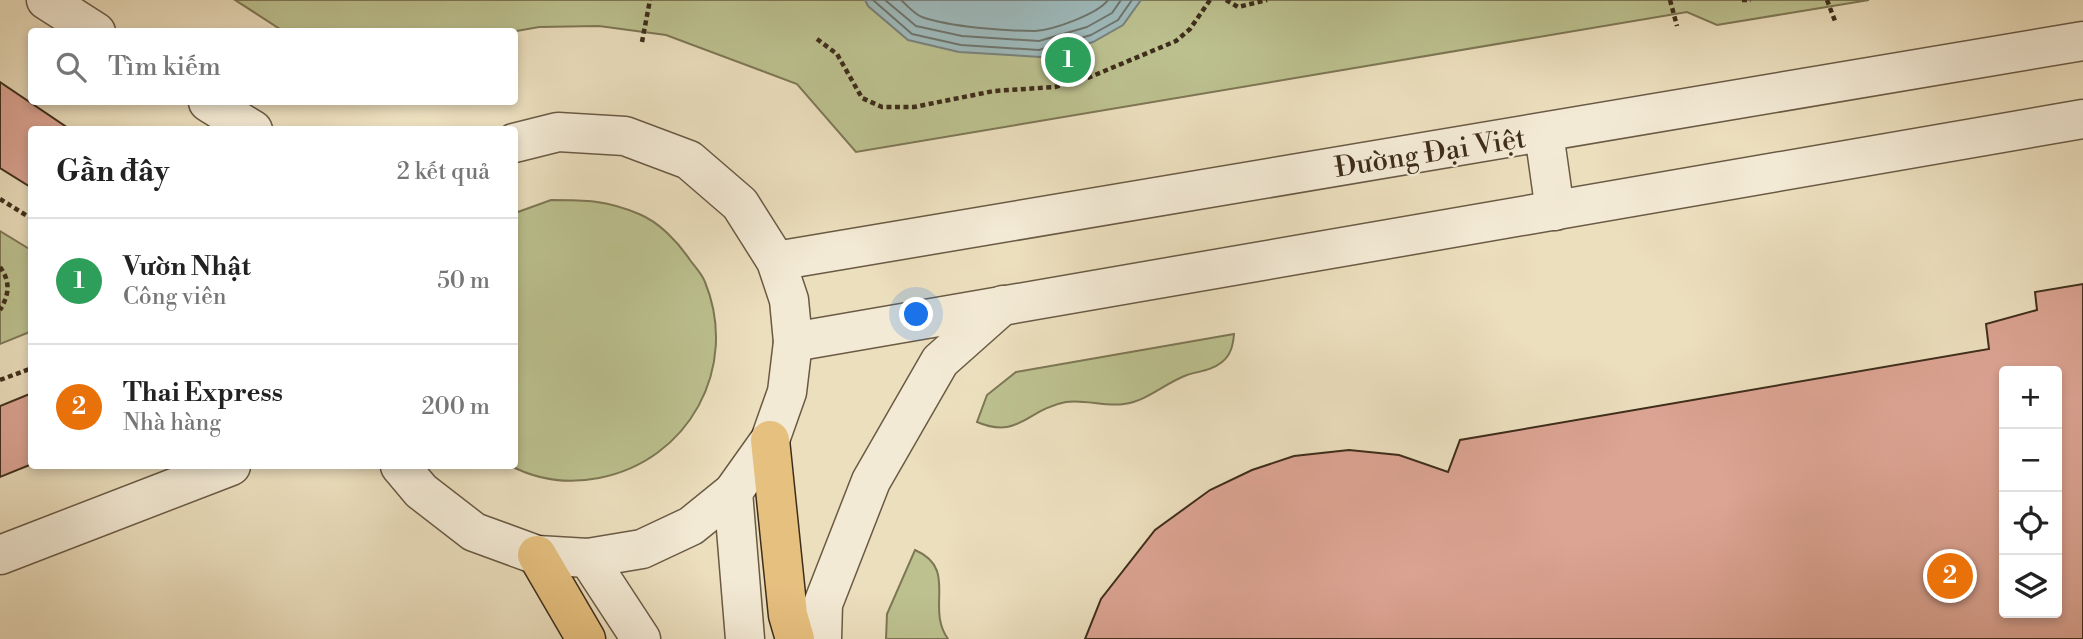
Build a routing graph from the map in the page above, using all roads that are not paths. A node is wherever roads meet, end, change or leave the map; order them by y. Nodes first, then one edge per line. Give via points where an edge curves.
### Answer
1 (46, 0) edge
2 (90, 28) edge
3 (2083, 41) edge
4 (213, 105) edge
5 (2083, 119) edge
6 (247, 126) edge
7 (1544, 133) junction
8 (518, 142) edge
9 (1555, 211) junction
10 (776, 261) junction
11 (1003, 306) junction
12 (793, 342) junction
13 (770, 440) junction
14 (223, 469) edge
15 (396, 469) edge
16 (733, 492) junction
17 (0, 555) edge
18 (537, 555) junction
19 (588, 558) junction
20 (586, 639) edge
21 (641, 639) edge
22 (745, 639) edge
23 (794, 639) edge
24 (821, 639) edge

1 - 2 street
3 - 7 street, Đường Đại Việt
4 - 6 street
5 - 9 street
7 - 9 street
7 - 10 street, Đường Đại Việt
8 - 10 street via 558,132 625,136 688,160 740,204
9 - 11 street
10 - 12 street via 789,300
11 - 12 street
11 - 24 street via 940,361 871,481 823,604
12 - 13 street via 787,392
13 - 16 street
13 - 23 main road
14 - 17 street
15 - 18 street via 474,532
16 - 19 street via 691,526 642,549
16 - 22 street
18 - 19 street
18 - 20 main road
19 - 21 street

